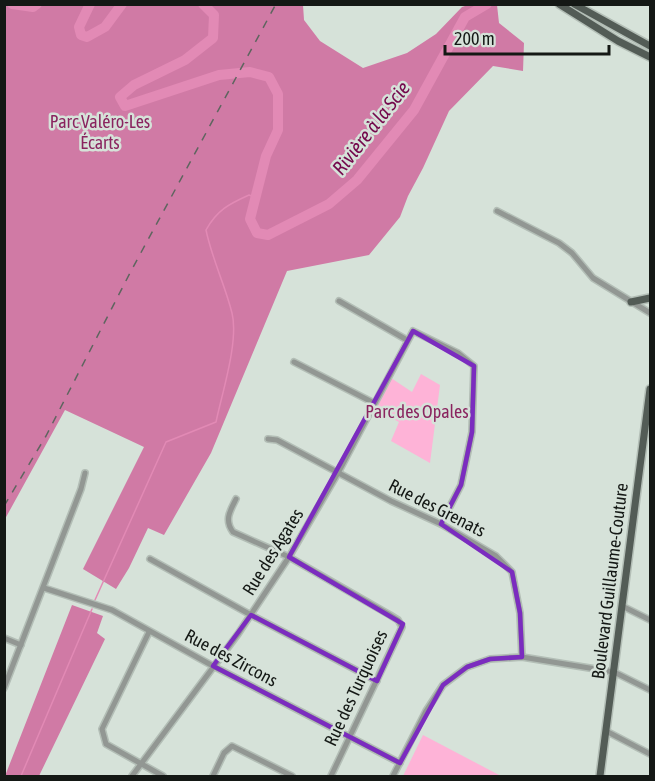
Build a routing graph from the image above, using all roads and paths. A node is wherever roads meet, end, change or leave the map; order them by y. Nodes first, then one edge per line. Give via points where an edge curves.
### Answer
1 (559, 4) edge
2 (574, 4) edge
3 (651, 46) edge
4 (651, 57) edge
5 (497, 211) dead end
6 (651, 298) edge
7 (339, 301) dead end
8 (631, 302) junction
9 (651, 313) edge
10 (407, 339) junction
11 (294, 362) dead end
12 (650, 394) edge
13 (374, 403) junction
14 (268, 439) dead end
15 (85, 473) dead end
16 (338, 473) junction
17 (236, 499) dead end
18 (441, 524) junction
19 (289, 557) junction
20 (150, 559) dead end
21 (44, 588) junction
22 (622, 606) junction
23 (251, 615) junction
24 (651, 620) edge
25 (149, 632) junction
26 (4, 638) edge
27 (21, 645) junction
28 (522, 657) junction
29 (213, 666) junction
30 (614, 672) junction
31 (377, 681) junction
32 (4, 688) edge
33 (651, 690) edge
34 (606, 730) junction
35 (350, 738) junction
36 (651, 754) edge
37 (400, 763) junction
38 (142, 766) junction
39 (132, 777) edge
40 (163, 777) edge
41 (213, 777) edge
42 (292, 777) edge
43 (331, 777) edge
44 (393, 777) edge
45 (600, 777) edge

1 - 4 main road
2 - 3 main road
5 - 8 street via 559,243 593,278
6 - 8 main road
7 - 10 street
8 - 9 street
10 - 13 street, Rue des Agates
10 - 18 street via 413,331 458,353 474,366 472,432 461,485
11 - 13 street
12 - 22 main road, Boulevard Guillaume-Couture
13 - 16 street, Rue des Agates
14 - 16 street, Rue des Grenats
15 - 21 street
16 - 18 street, Rue des Grenats
16 - 19 street, Rue des Agates
17 - 19 street, Rue des Turquoises via 228,515 233,532
18 - 28 street, Rue des Grenats via 496,556 512,572 520,613
19 - 23 street, Rue des Agates
19 - 31 street, Rue des Turquoises via 398,620 402,627
20 - 23 street
21 - 25 street, Rue des Zircons via 112,610
21 - 27 street
22 - 24 street
22 - 30 main road, Boulevard Guillaume-Couture
23 - 29 street, Rue des Agates
23 - 31 street
25 - 29 street, Rue des Zircons
25 - 38 street via 102,729 106,744
26 - 27 street
27 - 32 street
28 - 30 street
28 - 37 street via 490,658 467,667 443,685
29 - 35 street, Rue des Zircons
29 - 38 street, Rue des Agates
30 - 33 street
30 - 34 main road, Boulevard Guillaume-Couture
31 - 35 street, Rue des Turquoises
34 - 36 street
34 - 45 main road, Boulevard Guillaume-Couture
35 - 37 street, Rue des Zircons
35 - 43 street, Rue des Turquoises
37 - 44 street
38 - 39 street, Rue des Agates
38 - 40 street
41 - 42 street via 224,753 232,746

